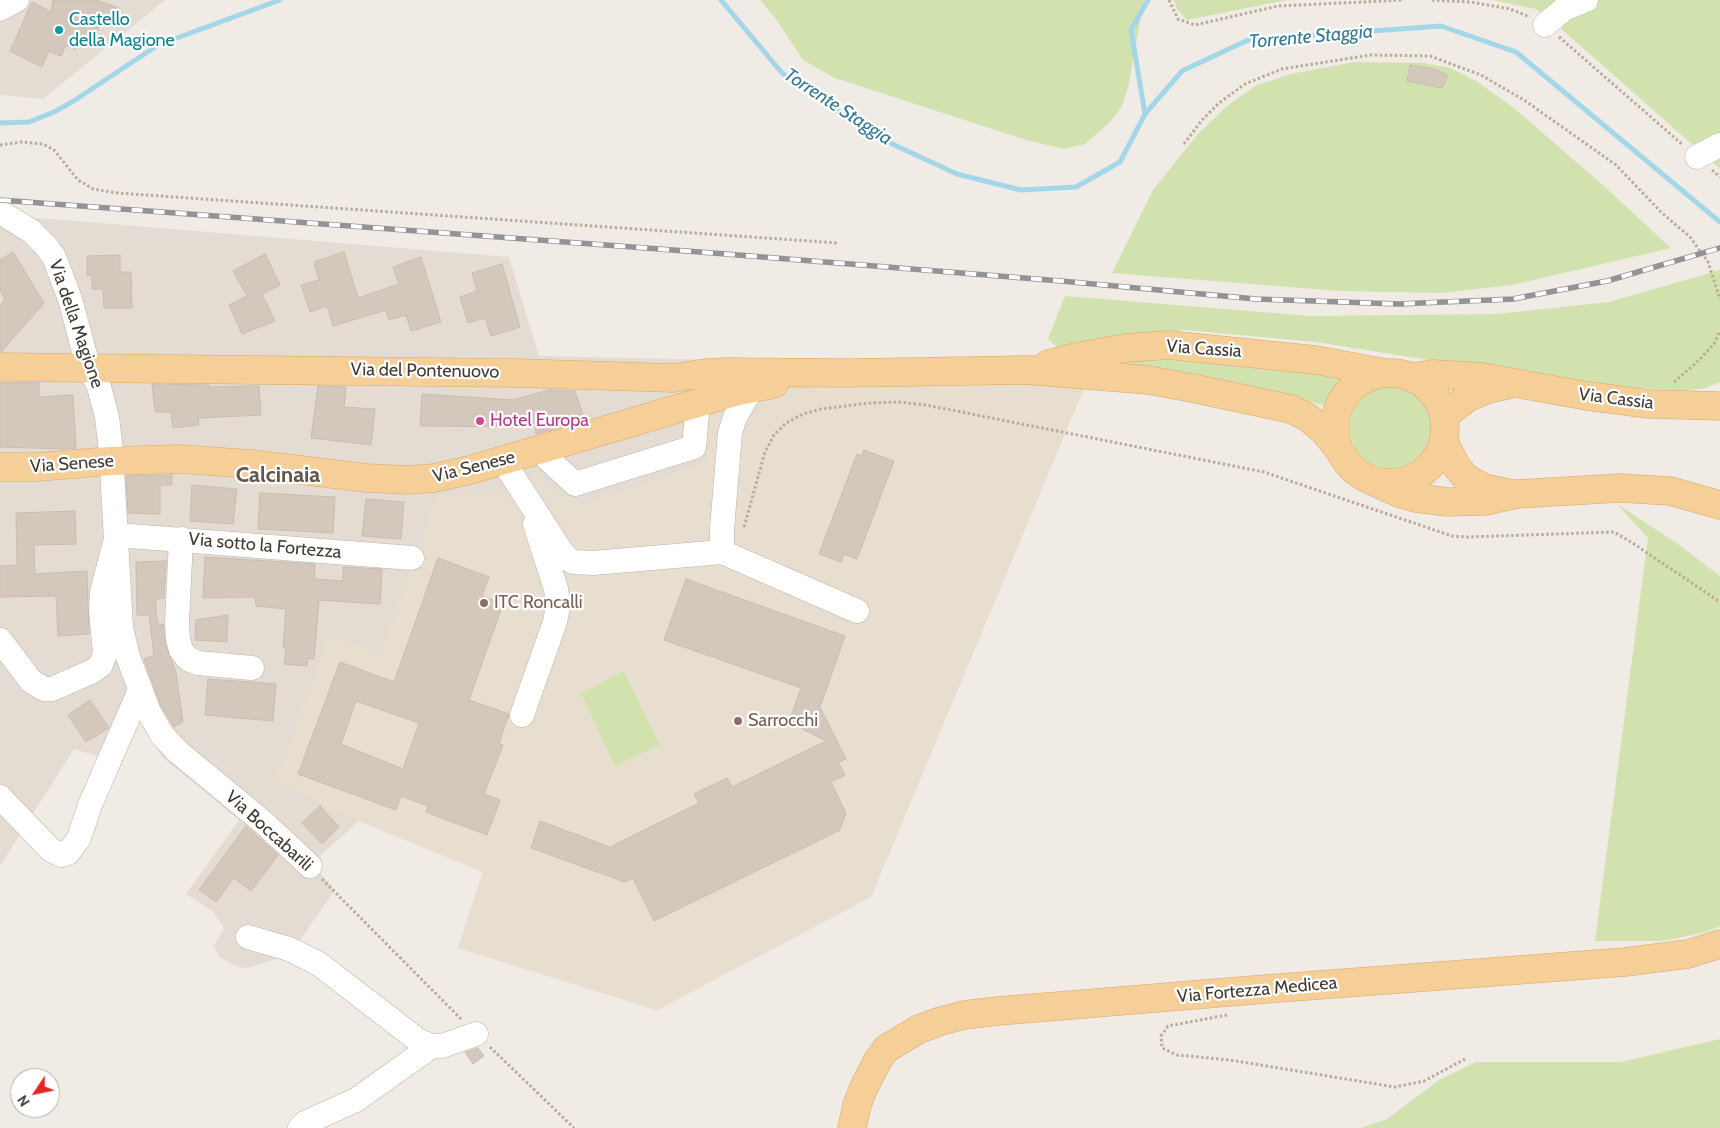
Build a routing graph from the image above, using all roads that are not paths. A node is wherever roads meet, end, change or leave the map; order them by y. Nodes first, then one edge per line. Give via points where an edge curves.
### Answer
1 (17, 0) edge
2 (1586, 0) edge
3 (0, 9) edge
4 (1545, 25) road end
5 (1720, 145) edge
6 (1697, 157) road end
7 (0, 212) edge
8 (0, 367) edge
9 (91, 368) junction
10 (1025, 370) junction
11 (849, 373) junction
12 (1385, 373) junction
13 (693, 376) junction
14 (1412, 377) junction
15 (1513, 383) junction
16 (752, 388) junction
17 (1720, 406) edge
18 (686, 407) junction
19 (1444, 429) junction
20 (538, 450) junction
21 (1340, 451) junction
22 (112, 461) junction
23 (502, 461) junction
24 (0, 467) edge
25 (1372, 480) junction
26 (1650, 490) junction
27 (1516, 494) junction
28 (1720, 505) edge
29 (534, 507) junction
30 (1720, 520) edge
31 (117, 535) junction
32 (181, 539) junction
33 (730, 555) junction
34 (412, 558) dead end
35 (573, 562) junction
36 (557, 595) junction
37 (857, 610) dead end
38 (0, 640) edge
39 (252, 668) dead end
40 (140, 690) junction
41 (522, 715) dead end
42 (0, 797) edge
43 (310, 866) road end
44 (248, 937) dead end
45 (1720, 944) edge
46 (476, 1034) road end
47 (432, 1046) junction
48 (300, 1128) edge
49 (852, 1128) edge

1 - 3 street
2 - 4 street via 1564,9
5 - 6 street
7 - 9 street, Via della Magione via 32,231 50,251
8 - 9 main road, Via del Pontenuovo
9 - 13 main road, Via del Pontenuovo
9 - 22 street, Via della Magione via 106,412
10 - 11 main road, Via Cassia
10 - 12 main road, Via Cassia via 1076,357 1169,345 1316,360
10 - 21 main road, Via Cassia via 1165,383 1291,409 1316,424
11 - 13 main road, Via del Pontenuovo via 727,372
11 - 16 main road, Via Senese
12 - 14 main road, Via Cassia
12 - 21 main road, Via Cassia via 1368,377 1342,400 1335,434
13 - 18 main road via 699,384 699,392
14 - 15 main road, Via Cassia via 1432,374 1482,377
14 - 19 main road, Via Cassia via 1427,386 1438,400
15 - 17 main road, Via Cassia via 1649,404
15 - 19 main road, Via Cassia via 1478,393 1457,405
16 - 18 main road, Via Senese
16 - 33 street via 735,417 730,433 722,529
18 - 20 main road, Via Senese
18 - 20 street via 694,447 575,484
19 - 25 main road, Via Cassia via 1436,459 1424,472 1408,481 1390,484
19 - 27 main road via 1456,466 1471,482
20 - 23 main road, Via Senese
21 - 25 main road, Via Cassia via 1359,474
22 - 23 main road, Via Senese via 204,460 408,480 446,476
22 - 24 main road, Via Senese
22 - 31 street, Via Boccabarili
23 - 29 street
25 - 27 main road via 1416,498 1448,502 1485,501
26 - 27 main road
26 - 28 main road via 1670,491
26 - 30 main road
29 - 35 street via 561,551
29 - 36 street via 536,532
31 - 32 street, Via sotto la Fortezza
31 - 38 street via 101,598 105,653 101,665 52,689 44,689 31,681
31 - 40 street, Via Boccabarili via 121,628
32 - 34 street, Via sotto la Fortezza
32 - 39 street via 177,623 181,650 188,660 198,664
33 - 35 street
33 - 37 street
35 - 36 street via 563,576
36 - 41 street via 557,616
40 - 42 street via 79,838 68,853 61,855 51,850
40 - 43 street, Via Boccabarili via 168,742
44 - 47 street via 289,949 319,964 419,1041
45 - 49 main road, Via Fortezza Medicea via 1688,954 1625,962 958,1016 919,1029 886,1049 864,1087
46 - 47 street via 442,1046
47 - 48 street via 356,1100

